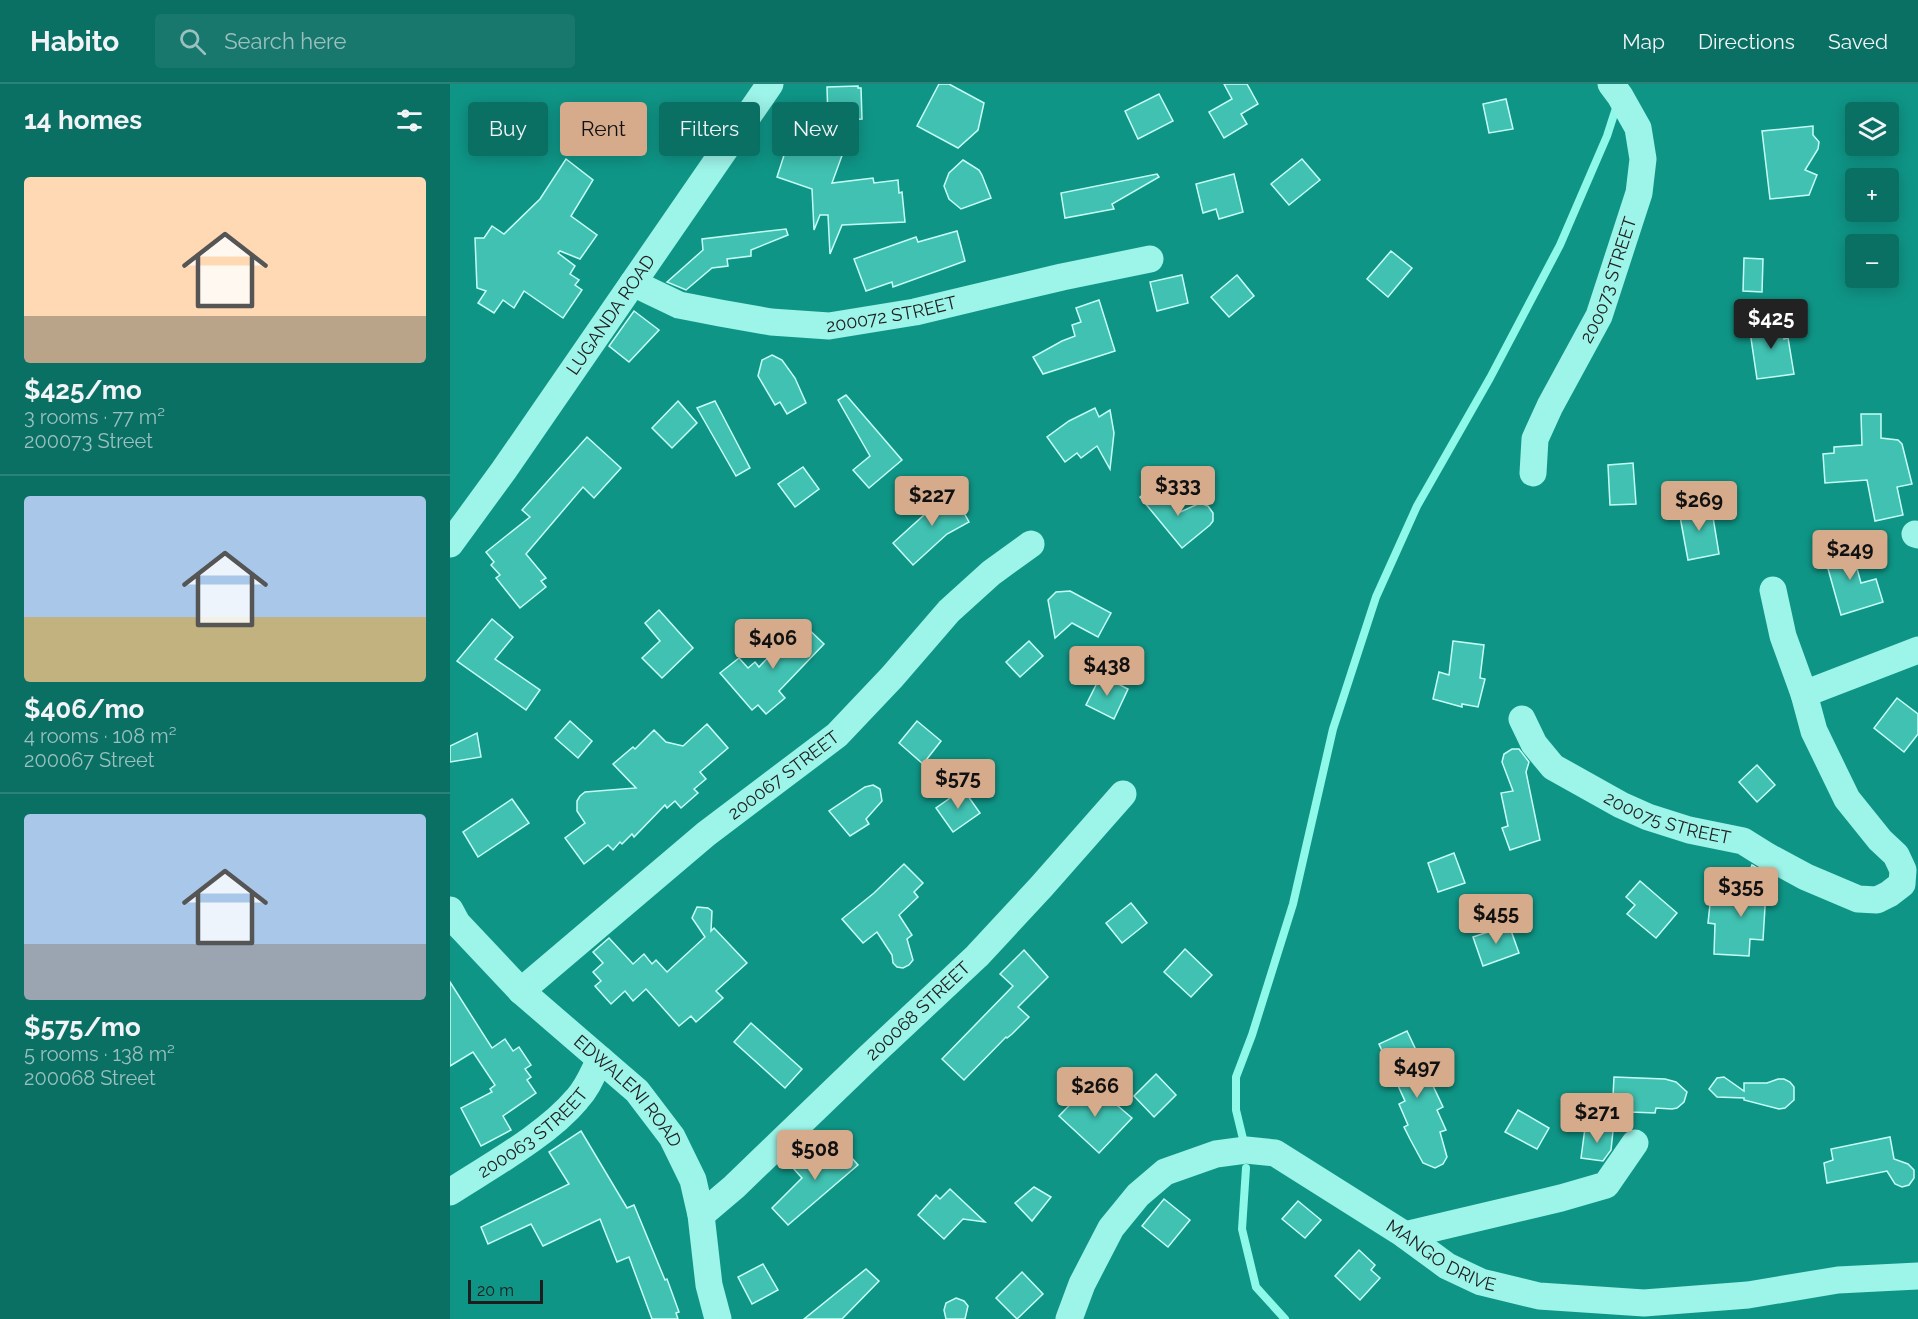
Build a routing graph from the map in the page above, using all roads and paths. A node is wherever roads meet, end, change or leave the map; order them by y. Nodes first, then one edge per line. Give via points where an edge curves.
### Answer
1 (770, 84) edge
2 (1611, 84) edge
3 (1150, 259) dead end
4 (633, 283) junction
5 (1533, 472) dead end
6 (450, 544) edge
7 (1031, 544) dead end
8 (1773, 590) dead end
9 (1918, 650) edge
10 (1804, 694) junction
11 (1522, 719) dead end
12 (1123, 794) dead end
13 (452, 922) edge
14 (520, 991) junction
15 (600, 1059) junction
16 (1635, 1143) dead end
17 (450, 1192) edge
18 (701, 1215) junction
19 (1405, 1235) junction
20 (1918, 1276) edge
21 (718, 1319) edge
22 (1069, 1319) edge

1 - 4 street, LUGANDA ROAD
2 - 5 street, 200073 STREET via 1638,128 1643,159 1640,193 1599,316 1535,439
3 - 4 street, 200072 STREET via 915,312 829,326 771,322 700,309
4 - 6 street, LUGANDA ROAD
7 - 14 street, 200067 STREET via 949,611 837,735 706,834
8 - 10 street via 1783,636
9 - 10 street
10 - 11 street, 200075 STREET via 1814,731 1841,790 1896,855 1903,870 1902,884 1877,900 1858,899 1806,877 1743,841 1689,830 1621,806 1552,767 1534,744
12 - 18 street, 200068 STREET via 976,956
13 - 14 street, EDWALENI ROAD
14 - 15 street, EDWALENI ROAD
15 - 17 street, 200063 STREET via 577,1101 555,1121
15 - 18 street, EDWALENI ROAD via 638,1091 672,1137 693,1180
16 - 19 street via 1606,1185
18 - 21 street, EDWALENI ROAD via 709,1285
19 - 20 street, MANGO DRIVE via 1447,1266 1481,1282 1539,1296 1644,1303 1748,1295 1838,1280
19 - 22 street, MANGO DRIVE via 1275,1153 1246,1150 1216,1154 1166,1172 1138,1195 1111,1228

